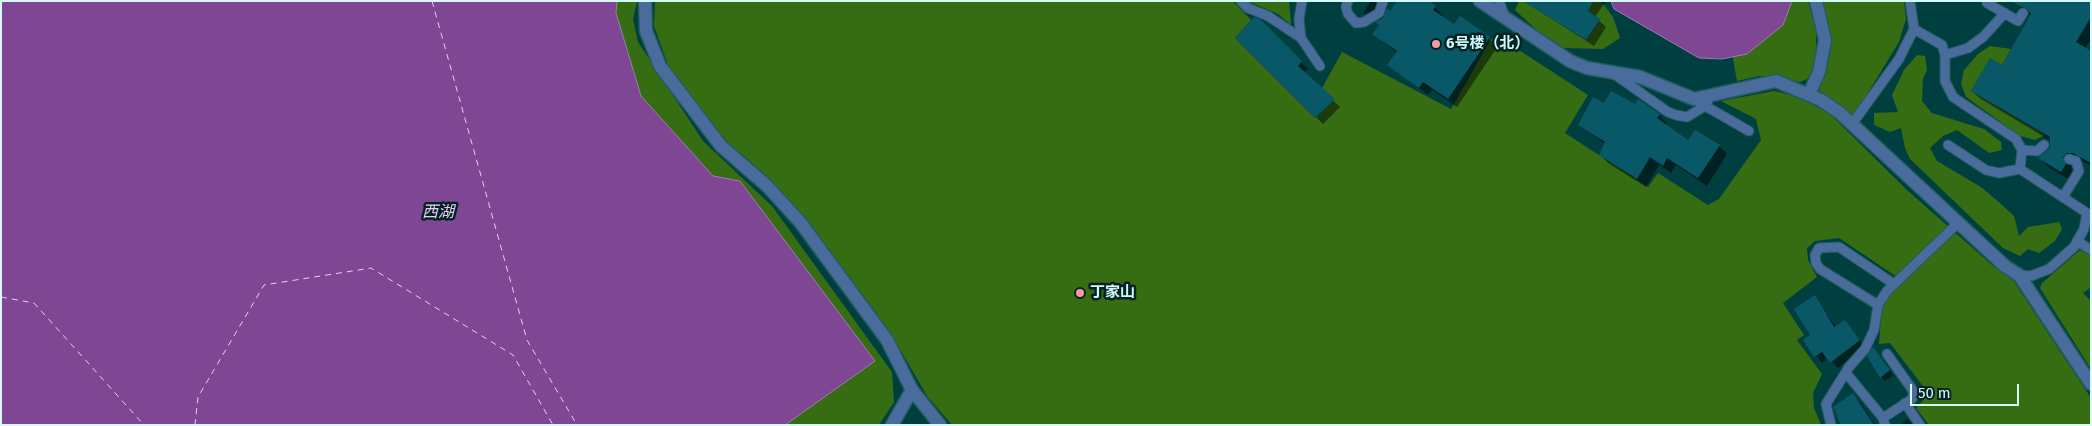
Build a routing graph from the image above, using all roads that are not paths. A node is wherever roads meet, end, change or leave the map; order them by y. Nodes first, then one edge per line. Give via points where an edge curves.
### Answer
1 (645, 1) edge
2 (1241, 1) edge
3 (1302, 1) edge
4 (1348, 1) edge
5 (1383, 1) edge
6 (1480, 1) edge
7 (1499, 1) edge
8 (1816, 1) edge
9 (1910, 1) edge
10 (1988, 1) edge
11 (2004, 13) junction
12 (2023, 13) dead end
13 (1505, 17) junction
14 (1914, 29) junction
15 (1301, 38) junction
16 (1945, 54) junction
17 (1320, 66) dead end
18 (1612, 72) junction
19 (1809, 94) junction
20 (1703, 101) junction
21 (1852, 124) junction
22 (1749, 131) dead end
23 (1948, 145) dead end
24 (2044, 145) dead end
25 (2022, 150) junction
26 (2069, 159) dead end
27 (2020, 168) junction
28 (2063, 197) junction
29 (2089, 213) edge
30 (1958, 223) junction
31 (2077, 241) junction
32 (2091, 250) edge
33 (2019, 275) junction
34 (1894, 284) junction
35 (1878, 305) junction
36 (1887, 354) dead end
37 (1846, 373) junction
38 (2091, 384) edge
39 (912, 390) junction
40 (1905, 403) junction
41 (1884, 421) edge
42 (892, 425) edge
43 (940, 425) edge
44 (1831, 425) edge
45 (1920, 425) edge

1 - 39 street via 646,31 660,66 721,146 767,186 800,222 887,340
2 - 15 lane
3 - 15 lane via 1299,19
4 - 5 lane via 1348,14 1356,23 1379,13
6 - 13 street
7 - 13 lane
8 - 19 street via 1825,40 1819,72
9 - 14 lane
10 - 11 lane
11 - 12 lane via 2018,21
11 - 16 lane via 1983,37 1968,48
13 - 18 street via 1570,60 1587,68
14 - 16 lane via 1942,45
14 - 21 lane via 1899,59
15 - 17 lane
16 - 25 lane via 1945,81 1953,97 2006,131
18 - 20 street via 1640,77
18 - 20 lane via 1668,112 1687,117
19 - 20 street via 1776,81 1757,83
19 - 21 street
20 - 22 lane
21 - 30 street
23 - 27 lane via 1986,170 1998,173
24 - 25 lane via 2037,151
25 - 27 lane
26 - 28 lane via 2076,161 2079,171
27 - 28 lane
28 - 29 lane
29 - 31 lane
30 - 33 street
30 - 34 lane
31 - 32 lane
31 - 33 lane via 2050,269 2032,276
33 - 38 street
34 - 35 lane
34 - 35 lane via 1839,247 1819,248 1815,255 1820,269
35 - 37 lane via 1874,330 1865,349
36 - 40 lane via 1914,392 1912,399
37 - 41 lane
37 - 44 lane via 1826,404
39 - 42 street
39 - 43 street
40 - 41 lane
40 - 45 lane

